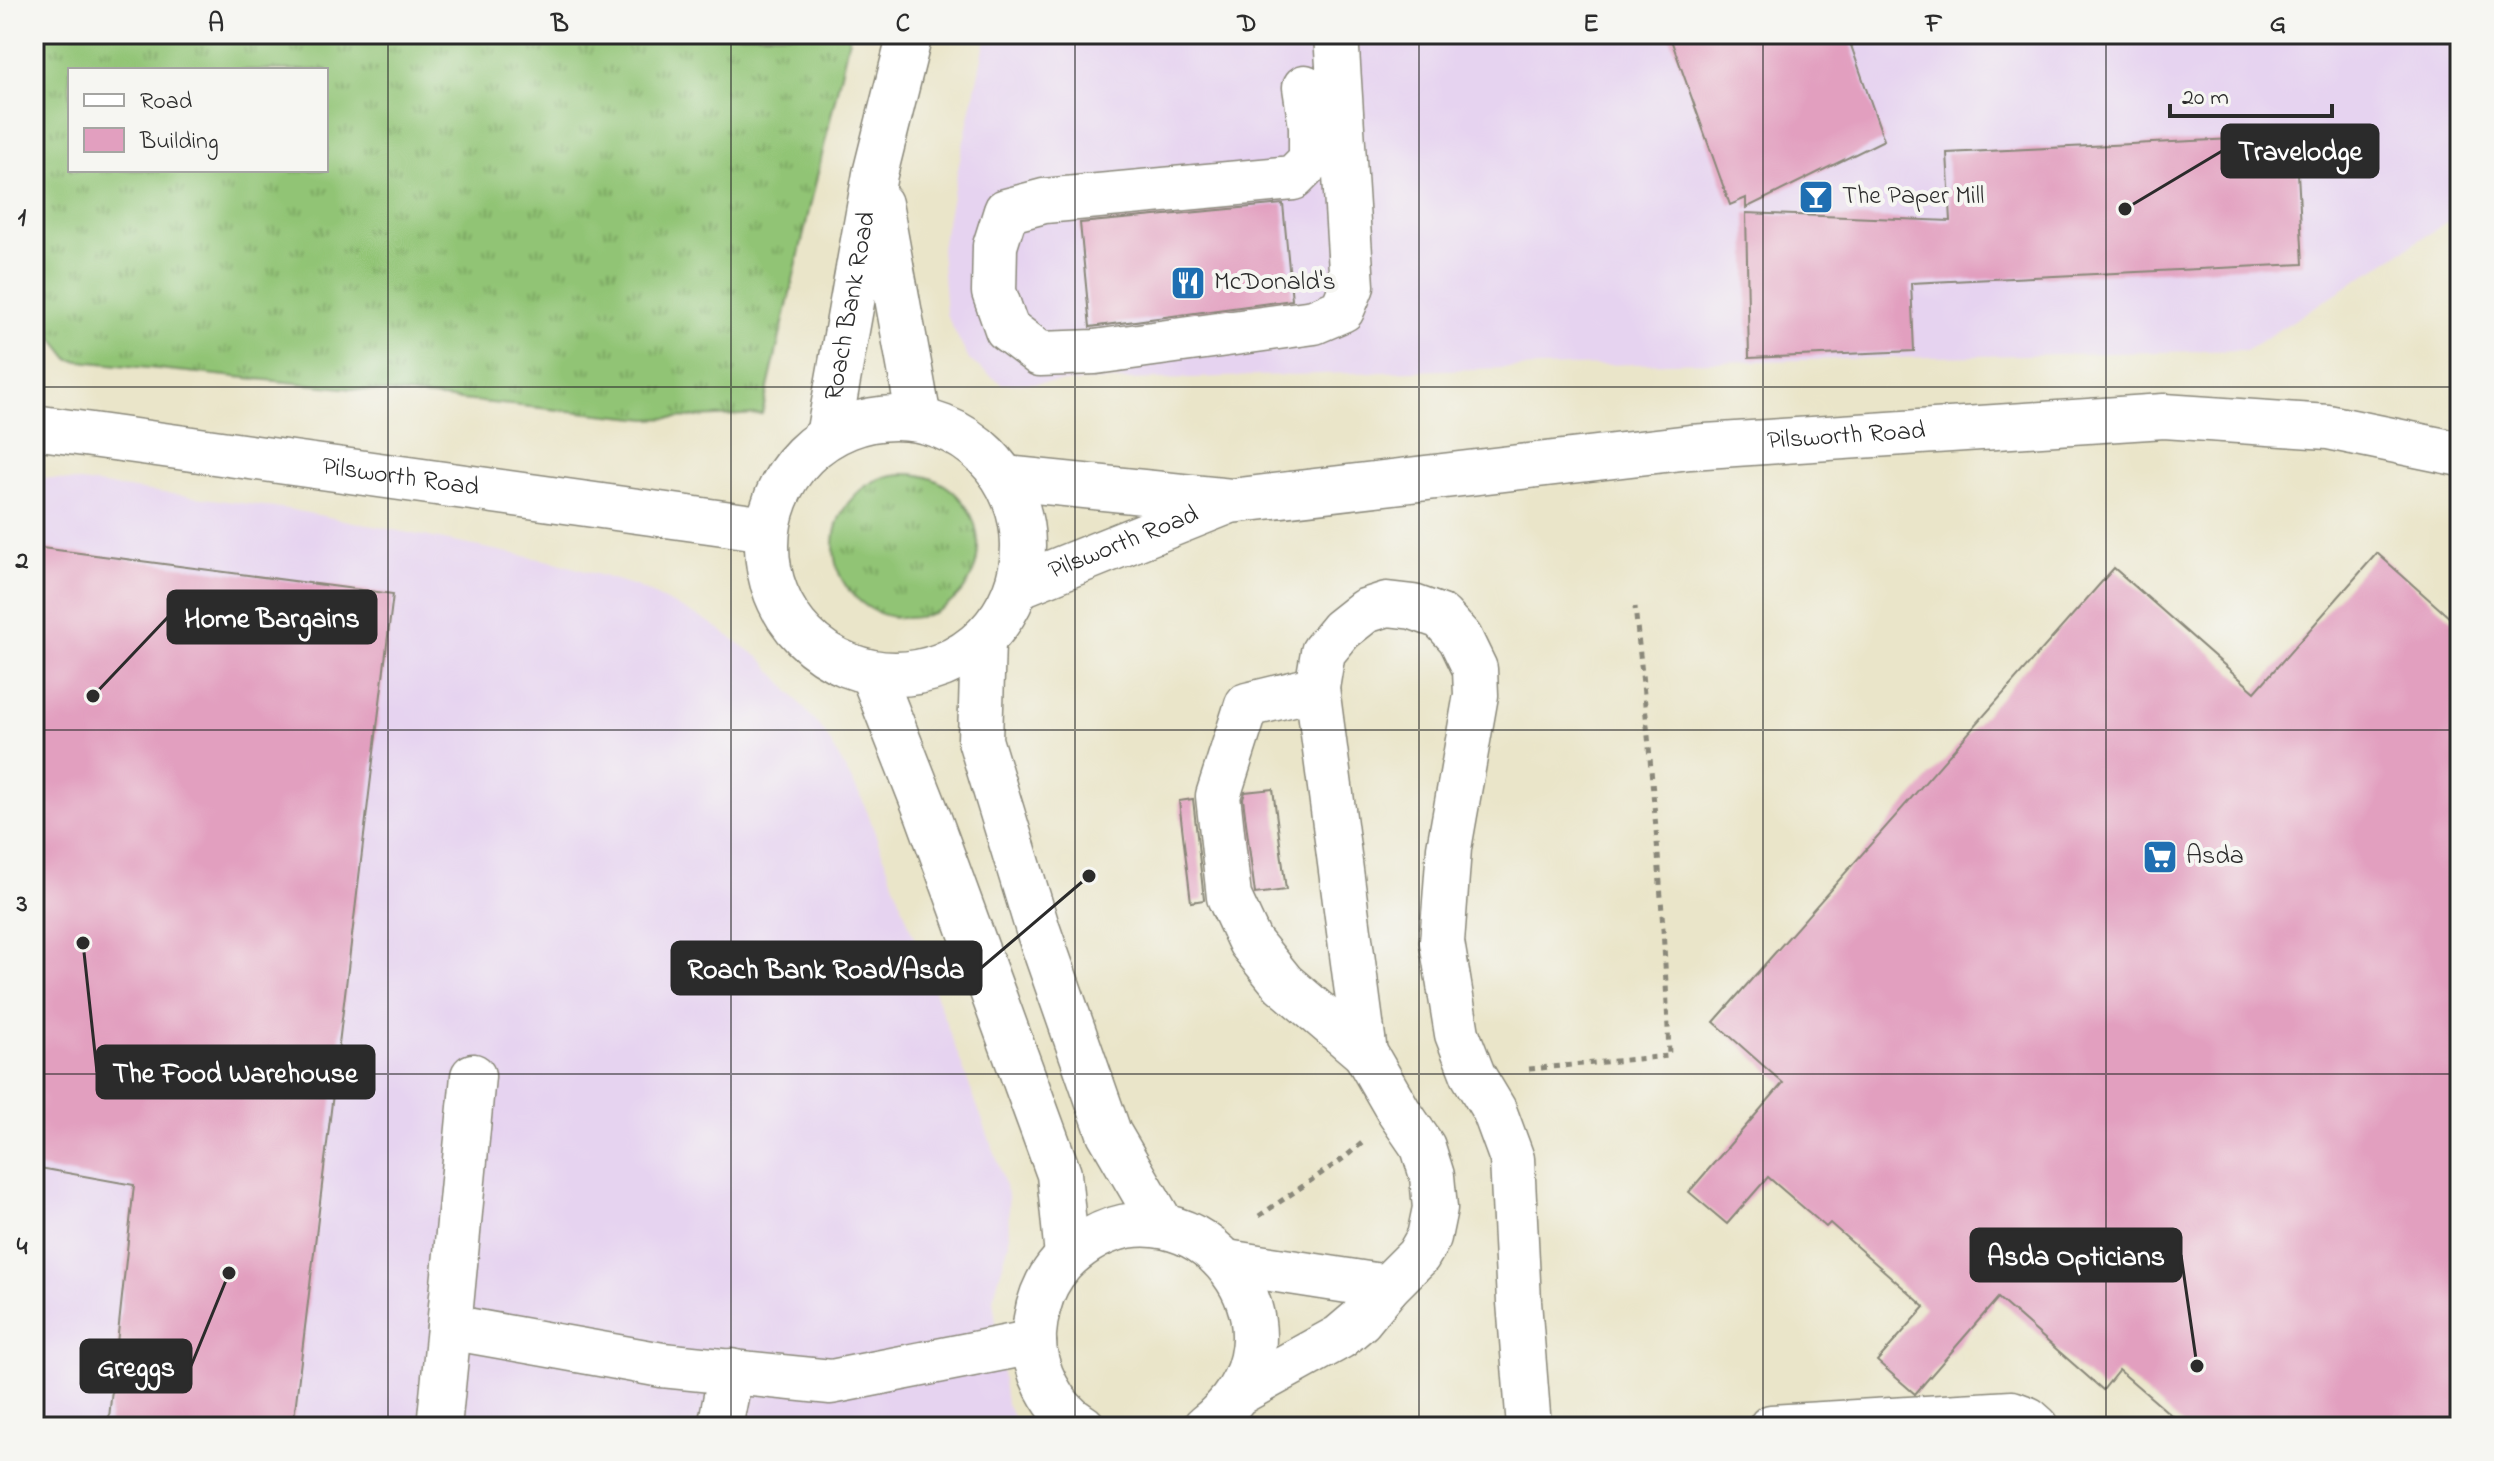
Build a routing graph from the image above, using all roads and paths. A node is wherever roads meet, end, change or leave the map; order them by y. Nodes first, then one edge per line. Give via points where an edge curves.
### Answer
1 (910, 34) edge
2 (1336, 34) edge
3 (1305, 87) dead end
4 (875, 174) junction
5 (919, 419) junction
6 (34, 427) edge
7 (828, 436) junction
8 (2460, 454) edge
9 (1005, 478) junction
10 (1231, 501) junction
11 (767, 529) junction
12 (1018, 586) junction
13 (1635, 607) dead end
14 (983, 641) junction
15 (872, 673) junction
16 (1317, 688) junction
17 (1365, 1053) junction
18 (1473, 1075) junction
19 (473, 1076) dead end
20 (1399, 1112) junction
21 (1163, 1226) junction
22 (1218, 1255) junction
23 (1067, 1256) junction
24 (1387, 1287) junction
25 (449, 1327) junction
26 (1034, 1342) junction
27 (731, 1371) junction
28 (1237, 1394) junction
29 (439, 1427) edge
30 (720, 1427) edge
31 (1083, 1427) edge
32 (1205, 1427) edge
33 (1529, 1427) edge
34 (1771, 1427) edge
35 (2037, 1427) edge

1 - 4 street, Roach Bank Road
2 - 3 street via 1352,286 1342,310 1314,322 1095,352 1040,354 1007,329 994,292 995,246 1006,211 1044,201 1293,178 1311,160
4 - 5 street, Roach Bank Road
4 - 7 street, Roach Bank Road
5 - 7 street via 887,417
5 - 9 street via 953,431 982,451
6 - 11 street, Pilsworth Road
7 - 11 street via 799,460 778,492
8 - 10 street, Pilsworth Road via 2328,427 2164,416 1690,447
9 - 10 street, Pilsworth Road
9 - 12 street via 1019,513 1024,550
10 - 12 street, Pilsworth Road
11 - 15 street via 768,568 781,605 804,637 836,660
12 - 14 street
13 - 18 path via 1658,849 1669,1056
14 - 15 street via 950,663 912,674
14 - 21 street via 984,755 1109,1133
15 - 23 street via 1059,1174
16 - 17 street
16 - 17 street via 1247,705 1218,796 1229,897 1250,942 1283,983
16 - 18 street via 1323,652 1341,630 1365,611 1387,604 1441,617 1460,638 1475,669 1476,695 1449,848 1442,942 1457,1034
17 - 20 street
18 - 33 street via 1494,1110 1512,1159
19 - 25 street
20 - 22 path
20 - 24 street via 1423,1147 1435,1208 1429,1237 1418,1256
21 - 22 street via 1197,1239
21 - 23 street via 1128,1226 1095,1236
22 - 24 street
22 - 28 street via 1246,1291 1254,1326 1252,1362
23 - 26 street via 1048,1280 1036,1310
24 - 28 street via 1340,1337
25 - 27 street via 662,1365
25 - 29 street
26 - 27 street via 831,1382
26 - 31 street via 1040,1372 1055,1400
27 - 30 street
28 - 32 street
34 - 35 street via 2012,1413

